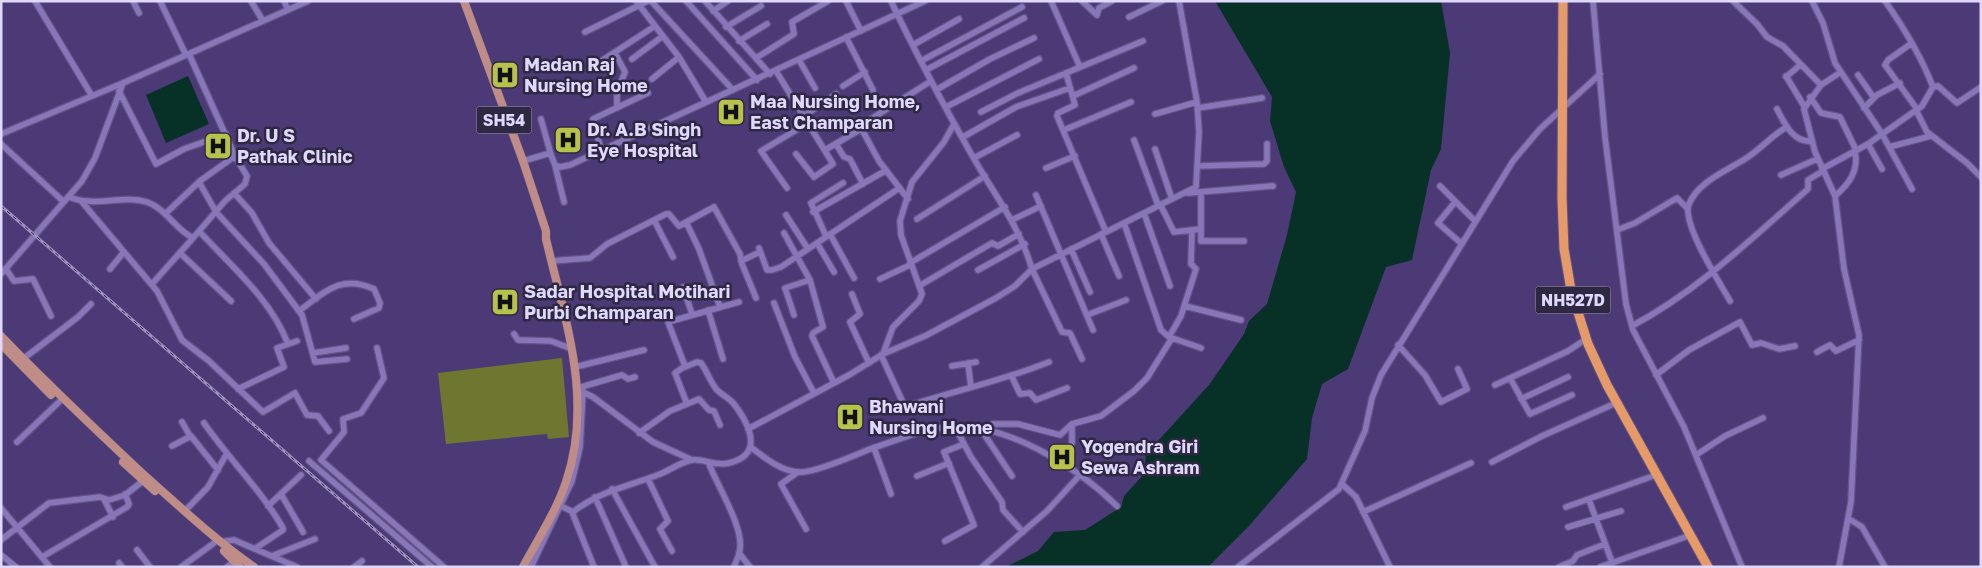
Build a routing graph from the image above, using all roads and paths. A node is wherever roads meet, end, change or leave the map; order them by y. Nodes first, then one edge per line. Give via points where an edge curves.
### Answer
1 (35, 1) edge
2 (133, 1) edge
3 (160, 1) edge
4 (251, 1) edge
5 (284, 1) edge
6 (308, 1) edge
7 (460, 1) edge
8 (464, 1) edge
9 (649, 1) edge
10 (686, 1) edge
11 (705, 1) edge
12 (728, 1) edge
13 (828, 1) edge
14 (846, 1) edge
15 (891, 1) edge
16 (925, 1) edge
17 (1051, 1) edge
18 (1082, 1) edge
19 (1112, 1) edge
20 (1162, 1) edge
21 (1180, 1) edge
22 (1564, 1) edge
23 (1593, 1) edge
24 (1733, 1) edge
25 (1812, 1) edge
26 (1885, 1) edge
27 (638, 4) edge
28 (1101, 4) edge
29 (761, 6) dead end
30 (1022, 7) dead end
31 (288, 10) junction
32 (713, 11) junction
33 (139, 14) dead end
34 (897, 14) junction
35 (1129, 17) dead end
36 (959, 18) dead end
37 (1024, 18) dead end
38 (263, 22) junction
39 (767, 24) dead end
40 (655, 26) junction
41 (726, 27) junction
42 (861, 31) junction
43 (585, 32) dead end
44 (663, 36) junction
45 (846, 37) junction
46 (1034, 38) dead end
47 (739, 40) junction
48 (1143, 41) dead end
49 (1912, 43) junction
50 (913, 45) junction
51 (615, 53) junction
52 (187, 54) junction
53 (679, 58) junction
54 (756, 58) junction
55 (632, 59) dead end
56 (1039, 59) dead end
57 (800, 60) junction
58 (921, 61) junction
59 (595, 65) dead end
60 (1800, 65) junction
61 (1080, 67) junction
62 (1134, 68) dead end
63 (926, 70) junction
64 (773, 72) junction
65 (865, 72) junction
66 (1841, 72) junction
67 (1066, 73) junction
68 (1600, 74) junction
69 (1858, 75) dead end
70 (652, 79) dead end
71 (757, 80) junction
72 (931, 81) junction
73 (1900, 83) junction
74 (123, 84) junction
75 (1821, 85) junction
76 (843, 86) dead end
77 (1981, 86) edge
78 (1933, 87) junction
79 (815, 88) dead end
80 (1070, 88) junction
81 (733, 90) junction
82 (873, 90) dead end
83 (936, 90) junction
84 (119, 91) junction
85 (648, 94) dead end
86 (836, 94) dead end
87 (92, 96) junction
88 (1073, 96) junction
89 (1262, 98) dead end
90 (1810, 98) junction
91 (1874, 98) junction
92 (706, 102) junction
93 (1131, 102) dead end
94 (1198, 105) junction
95 (1804, 106) junction
96 (946, 107) junction
97 (617, 108) junction
98 (989, 108) junction
99 (1864, 108) junction
100 (1777, 109) dead end
101 (1562, 110) junction
102 (1917, 110) junction
103 (981, 112) dead end
104 (1155, 114) dead end
105 (804, 116) junction
106 (994, 118) junction
107 (541, 119) dead end
108 (808, 123) junction
109 (954, 124) junction
110 (1787, 127) junction
111 (861, 129) junction
112 (1064, 130) junction
113 (1, 134) edge
114 (226, 134) junction
115 (1882, 134) junction
116 (1017, 135) dead end
117 (1931, 136) junction
118 (962, 137) junction
119 (1134, 140) dead end
120 (1812, 141) junction
121 (1, 144) edge
122 (836, 144) junction
123 (1267, 144) dead end
124 (1868, 144) junction
125 (1889, 147) junction
126 (1155, 149) dead end
127 (601, 150) junction
128 (825, 150) junction
129 (1856, 151) junction
130 (796, 154) dead end
131 (552, 155) junction
132 (235, 156) junction
133 (1075, 156) junction
134 (974, 158) junction
135 (1817, 159) junction
136 (523, 161) junction
137 (555, 165) junction
138 (1198, 166) junction
139 (1046, 168) dead end
140 (1823, 170) junction
141 (1882, 170) dead end
142 (885, 171) junction
143 (1781, 175) dead end
144 (985, 176) junction
145 (1981, 177) edge
146 (199, 182) junction
147 (843, 183) dead end
148 (863, 184) junction
149 (1273, 186) dead end
150 (1440, 186) dead end
151 (787, 188) dead end
152 (1912, 189) dead end
153 (898, 190) junction
154 (1201, 192) junction
155 (234, 193) junction
156 (1186, 193) junction
157 (1036, 195) dead end
158 (1835, 196) junction
159 (69, 197) junction
160 (908, 199) junction
161 (1172, 199) junction
162 (64, 202) junction
163 (82, 202) junction
164 (564, 202) dead end
165 (1455, 202) junction
166 (1159, 205) junction
167 (1041, 206) junction
168 (1005, 207) junction
169 (1688, 209) junction
170 (216, 212) junction
171 (813, 212) junction
172 (1144, 213) junction
173 (165, 214) junction
174 (786, 215) dead end
175 (917, 219) dead end
176 (654, 220) junction
177 (1012, 220) junction
178 (686, 222) junction
179 (1475, 222) junction
180 (1124, 223) junction
181 (1201, 229) junction
182 (1192, 230) junction
183 (1617, 230) junction
184 (199, 232) junction
185 (784, 233) dead end
186 (1104, 233) junction
187 (1019, 234) junction
188 (828, 235) junction
189 (192, 238) junction
190 (546, 239) junction
191 (1244, 241) dead end
192 (817, 243) junction
193 (1025, 244) junction
194 (1462, 244) junction
195 (808, 249) junction
196 (1071, 249) junction
197 (123, 253) junction
198 (180, 253) junction
199 (1061, 253) junction
200 (798, 255) junction
201 (673, 257) dead end
202 (551, 261) junction
203 (741, 261) junction
204 (910, 264) junction
205 (110, 269) dead end
206 (1032, 269) junction
207 (978, 270) dead end
208 (3, 272) edge
209 (834, 272) dead end
210 (1714, 273) junction
211 (1119, 276) dead end
212 (854, 278) dead end
213 (880, 279) dead end
214 (810, 280) junction
215 (152, 284) junction
216 (919, 286) junction
217 (1170, 286) dead end
218 (683, 287) dead end
219 (1090, 292) dead end
220 (852, 294) dead end
221 (756, 298) dead end
222 (316, 299) junction
223 (1126, 300) dead end
224 (231, 301) dead end
225 (1730, 301) dead end
226 (739, 302) dead end
227 (774, 303) dead end
228 (91, 304) dead end
229 (1184, 306) junction
230 (720, 307) junction
231 (708, 310) junction
232 (300, 311) junction
233 (692, 314) junction
234 (794, 315) dead end
235 (51, 316) dead end
236 (1087, 316) junction
237 (354, 319) dead end
238 (1241, 320) dead end
239 (1632, 326) junction
240 (1093, 330) dead end
241 (514, 334) dead end
242 (1, 336) edge
243 (1170, 337) junction
244 (1586, 339) junction
245 (1859, 340) junction
246 (297, 341) dead end
247 (288, 344) junction
248 (1398, 346) junction
249 (1795, 346) dead end
250 (2, 347) edge
251 (346, 348) dead end
252 (377, 348) dead end
253 (1201, 348) dead end
254 (572, 349) junction
255 (644, 350) dead end
256 (1818, 352) dead end
257 (313, 353) junction
258 (882, 355) junction
259 (23, 359) junction
260 (346, 359) dead end
261 (723, 359) dead end
262 (1082, 359) dead end
263 (976, 362) dead end
264 (1049, 362) dead end
265 (869, 363) junction
266 (968, 363) junction
267 (952, 366) dead end
268 (575, 367) junction
269 (685, 367) junction
270 (1458, 369) dead end
271 (1656, 375) junction
272 (635, 377) dead end
273 (1012, 377) junction
274 (1568, 377) dead end
275 (1510, 378) junction
276 (834, 383) junction
277 (1495, 385) dead end
278 (971, 387) junction
279 (1067, 388) dead end
280 (238, 389) junction
281 (580, 390) junction
282 (814, 393) junction
283 (1572, 396) dead end
284 (1522, 400) junction
285 (59, 402) junction
286 (1616, 403) junction
287 (687, 404) junction
288 (1763, 418) dead end
289 (182, 422) dead end
290 (204, 423) dead end
291 (720, 424) dead end
292 (1072, 424) junction
293 (955, 427) junction
294 (748, 429) junction
295 (329, 431) dead end
296 (984, 431) junction
297 (639, 433) junction
298 (190, 436) junction
299 (17, 442) dead end
300 (964, 444) junction
301 (172, 446) dead end
302 (752, 448) junction
303 (874, 448) junction
304 (226, 455) junction
305 (1696, 456) junction
306 (692, 460) junction
307 (309, 461) dead end
308 (1492, 462) dead end
309 (949, 463) junction
310 (1471, 463) dead end
311 (709, 464) junction
312 (1064, 464) junction
313 (218, 470) junction
314 (798, 472) junction
315 (301, 475) dead end
316 (1656, 475) junction
317 (918, 476) dead end
318 (1012, 476) dead end
319 (1079, 476) junction
320 (648, 479) junction
321 (143, 481) junction
322 (1342, 484) junction
323 (612, 489) junction
324 (125, 494) junction
325 (281, 494) junction
326 (891, 494) dead end
327 (595, 497) junction
328 (104, 499) junction
329 (1589, 500) junction
330 (268, 506) junction
331 (561, 506) junction
332 (1117, 506) dead end
333 (1566, 507) dead end
334 (1, 508) edge
335 (185, 511) junction
336 (1621, 511) dead end
337 (572, 512) junction
338 (1364, 512) junction
339 (113, 517) junction
340 (1596, 519) junction
341 (1848, 519) junction
342 (16, 527) junction
343 (1568, 527) dead end
344 (806, 529) dead end
345 (303, 532) dead end
346 (1022, 532) junction
347 (1690, 536) junction
348 (315, 539) dead end
349 (1, 540) edge
350 (945, 541) dead end
351 (217, 542) junction
352 (1605, 544) junction
353 (256, 548) junction
354 (137, 550) dead end
355 (672, 551) dead end
356 (739, 553) junction
357 (1, 555) edge
358 (272, 556) junction
359 (42, 557) junction
360 (362, 561) dead end
361 (1612, 562) junction
362 (241, 564) edge
363 (1705, 566) edge
364 (16, 567) edge
365 (50, 567) edge
366 (150, 567) edge
367 (181, 567) edge
368 (227, 567) edge
369 (254, 567) edge
370 (297, 567) edge
371 (354, 567) edge
372 (432, 567) edge
373 (444, 567) edge
374 (523, 567) edge
375 (531, 567) edge
376 (594, 567) edge
377 (626, 567) edge
378 (655, 567) edge
379 (734, 567) edge
380 (750, 567) edge
381 (982, 567) edge
382 (1238, 567) edge
383 (1390, 567) edge
384 (1559, 567) edge
385 (1600, 567) edge
386 (1742, 567) edge
387 (1840, 567) edge
388 (1885, 567) edge

1 - 87 street
2 - 33 street
3 - 52 street
4 - 38 street
5 - 31 street
6 - 31 street
7 - 190 main road, SH54
8 - 136 main road, SH54
9 - 27 street
9 - 81 street
10 - 71 street
11 - 32 street
12 - 32 street
13 - 54 street via 792,22 794,34
14 - 42 street
15 - 34 street
16 - 34 street
17 - 61 street
18 - 28 street via 1097,15
19 - 28 street
20 - 35 street
21 - 94 street
22 - 101 highway, NH527D
23 - 68 street
24 - 60 street via 1767,37 1783,46
25 - 66 street via 1823,23 1832,57
26 - 49 street
27 - 40 street
27 - 43 street
29 - 41 street
30 - 58 street
31 - 38 street
32 - 41 street
34 - 42 street
34 - 50 street
36 - 50 street
37 - 63 street
38 - 52 street
39 - 47 street
40 - 44 street
40 - 51 street
41 - 47 street
42 - 45 street
44 - 53 street
44 - 55 street
45 - 57 street
45 - 65 street
46 - 83 street
47 - 54 street
48 - 61 street
49 - 73 street via 1885,64
49 - 78 street
50 - 58 street
51 - 59 street
51 - 97 street via 625,72 616,96
52 - 74 street
52 - 114 street
53 - 70 street
53 - 92 street
54 - 64 street
56 - 96 street
57 - 64 street
57 - 79 street
58 - 63 street
60 - 75 street
60 - 95 street via 1786,76
61 - 67 street
62 - 88 street
63 - 72 street
64 - 71 street
64 - 105 street
65 - 76 street
65 - 82 street
66 - 75 street
66 - 99 street
67 - 80 street
67 - 98 street
68 - 101 street
68 - 183 street
69 - 91 street
71 - 81 street
72 - 83 street
72 - 111 street via 861,125
73 - 91 street
73 - 102 street
74 - 84 street
74 - 87 street
75 - 90 street
77 - 78 street via 1957,102 1939,86
78 - 102 street via 1926,102
80 - 88 street
80 - 106 street
81 - 92 street
83 - 96 street
84 - 114 street via 156,164 184,149
84 - 159 street via 95,158
85 - 97 street
86 - 105 street
87 - 113 street
88 - 112 street via 1075,105 1057,115
89 - 94 street
90 - 95 street
90 - 129 street via 1822,114 1840,117
91 - 99 street
92 - 127 street
93 - 112 street
94 - 104 street
94 - 138 street
95 - 120 street
96 - 109 street
97 - 127 street via 592,120
98 - 103 street
98 - 106 street
99 - 115 street
100 - 110 street
101 - 179 street via 1523,147
101 - 244 highway, NH527D via 1564,249 1571,290
102 - 115 street
102 - 117 street
105 - 108 street
106 - 118 street
107 - 131 street
108 - 128 street
108 - 151 street via 760,151
109 - 118 street
109 - 160 street via 912,182
110 - 120 street via 1802,142
110 - 169 street via 1753,154 1708,182 1694,196
111 - 122 street
111 - 142 street
112 - 133 street
114 - 132 street
115 - 124 street
115 - 125 street
116 - 134 street
117 - 125 street
117 - 145 street
118 - 134 street
119 - 166 street
120 - 135 street
121 - 162 street
122 - 128 street
122 - 148 street via 844,157 850,159
123 - 138 street via 1267,161 1264,164
124 - 129 street
124 - 141 street
125 - 152 street
126 - 161 street
127 - 137 street via 570,165
128 - 130 street via 833,164 814,176
129 - 140 street
129 - 158 street via 1855,170 1847,185
131 - 136 street
131 - 137 street
132 - 146 street
132 - 155 street via 247,178 246,184
133 - 139 street
133 - 186 street
134 - 144 street
135 - 140 street
135 - 143 street
136 - 190 main road, SH54
137 - 164 street
138 - 156 street via 1196,187
140 - 158 street
140 - 210 street via 1808,180 1809,188
142 - 148 street
142 - 153 street
144 - 168 street
144 - 175 street
146 - 170 street
146 - 173 street
147 - 171 street via 812,202
148 - 171 street
149 - 154 street
150 - 165 street
153 - 160 street
153 - 188 street
154 - 156 street
154 - 181 street
155 - 170 street
155 - 222 street via 252,213 269,243
156 - 161 street
157 - 167 street
158 - 245 street via 1844,270
159 - 162 street
159 - 163 street
160 - 204 street via 899,227
161 - 166 street
162 - 208 street
163 - 173 street via 146,201
163 - 197 street
165 - 179 street
165 - 194 street via 1438,222
166 - 172 street
166 - 182 street via 1172,231
167 - 177 street
167 - 199 street
168 - 177 street
168 - 204 street
169 - 183 street via 1677,198
169 - 210 street via 1697,241
170 - 184 street
170 - 232 street via 264,264
171 - 188 street
172 - 180 street
172 - 217 street
173 - 189 street
174 - 195 street
176 - 178 street via 667,213 678,226
176 - 201 street
176 - 202 street via 607,244 588,259
177 - 187 street
178 - 203 street via 715,208
178 - 230 street
179 - 194 street
180 - 186 street
180 - 243 street via 1158,323
181 - 182 street
181 - 191 street via 1202,242
182 - 229 street via 1191,264 1196,269
183 - 239 street via 1626,304
184 - 189 street
184 - 247 street via 264,301
185 - 200 street
186 - 196 street
186 - 211 street
187 - 193 street
187 - 216 street via 998,246 992,243
188 - 192 street
188 - 212 street
189 - 198 street
190 - 202 main road, SH54
192 - 195 street
192 - 209 street
193 - 206 street
193 - 207 street
194 - 248 street
195 - 200 street
196 - 199 street
196 - 219 street
197 - 205 street
197 - 215 street
198 - 215 street
198 - 224 street
199 - 206 street
199 - 236 street
200 - 203 street via 770,271 760,250
200 - 214 street
202 - 254 main road, SH54
203 - 221 street
204 - 213 street
204 - 216 street
206 - 258 street via 1015,286 996,298
206 - 262 street via 1062,332 1070,333
208 - 235 street via 14,280 33,279
210 - 225 street
210 - 239 street
214 - 234 street via 786,288
214 - 276 street via 824,327 812,336
215 - 280 street via 182,340
216 - 258 street via 922,298 894,327
218 - 233 street
220 - 265 street via 860,312 850,322
222 - 232 street
222 - 237 street via 341,283 356,282 374,288 379,308
223 - 236 street
226 - 230 street
227 - 282 street
228 - 259 street
229 - 238 street
229 - 243 street
230 - 231 street
231 - 233 street
231 - 261 street
232 - 257 street
233 - 269 street via 668,324
236 - 240 street
239 - 271 street
241 - 254 street via 518,340 551,341
242 - 259 main road
243 - 253 street
243 - 292 street via 1146,378 1134,391 1097,418
244 - 275 street via 1573,349
244 - 286 highway, NH527D
245 - 256 street via 1836,351 1830,345
245 - 341 street
246 - 247 street
247 - 280 street via 277,349 284,367
248 - 270 street via 1426,375 1441,402 1467,389
248 - 322 street via 1375,390 1365,431
249 - 271 street via 1777,349 1761,343 1752,345 1740,322 1689,350
250 - 285 main road
251 - 257 street
252 - 373 street via 384,378 360,413 343,419 344,432 321,459
254 - 268 main road, SH54
255 - 268 street
257 - 260 street via 317,363
258 - 265 street
258 - 278 street via 905,407
259 - 335 main road
263 - 266 street
264 - 273 street
265 - 276 street
266 - 267 street
266 - 278 street
268 - 281 main road, SH54
269 - 287 street via 675,373
269 - 294 street via 701,363 718,391 734,404
271 - 305 street
272 - 281 street via 628,380 622,375
273 - 278 street
273 - 279 street via 1019,393 1030,393 1036,400
274 - 284 street
275 - 277 street
275 - 284 street
276 - 282 street
280 - 295 street via 265,412 296,394 308,416 318,416
281 - 297 street
281 - 331 street via 582,429 577,464
281 - 374 main road, SH54 via 574,454 565,484
282 - 294 street
283 - 284 street via 1530,414
285 - 299 street
285 - 321 main road
286 - 308 street
286 - 316 highway, NH527D
287 - 291 street via 700,399 708,410 714,411
287 - 297 street via 655,420
288 - 305 street via 1725,436
289 - 298 street
290 - 304 street
292 - 296 street via 1060,435 1008,423 992,424
292 - 312 street via 1072,443
293 - 296 street
293 - 300 street
293 - 303 street via 917,434
294 - 302 street
296 - 312 street via 1032,446
296 - 318 street
297 - 306 street
298 - 301 street
298 - 313 street
300 - 309 street via 945,451
300 - 346 street via 1002,502 1003,510
302 - 311 street via 748,456 730,463
302 - 314 street via 778,466
303 - 314 street
303 - 326 street
304 - 313 street
304 - 330 street
305 - 386 street
306 - 311 street
306 - 320 street
307 - 372 street
309 - 317 street
309 - 350 street via 974,525
310 - 338 street
311 - 356 street via 738,531
312 - 319 street
313 - 335 street via 206,490
314 - 344 street via 781,484
315 - 325 street
316 - 329 street
316 - 347 highway, NH527D
319 - 332 street
319 - 346 street via 1047,511
320 - 323 street
320 - 355 street via 668,522 660,529
321 - 324 street
321 - 351 main road
322 - 338 street via 1353,493
322 - 382 street via 1333,495
323 - 327 street
323 - 378 street
324 - 328 street
324 - 339 street via 129,506
325 - 330 street
325 - 345 street
327 - 337 street
327 - 377 street
328 - 339 street
328 - 342 street via 49,503
329 - 333 street
329 - 340 street
330 - 353 street via 283,529
331 - 337 street
331 - 375 street
334 - 342 street
335 - 351 main road
336 - 340 street
337 - 376 street
338 - 383 street
339 - 359 street
340 - 343 street
340 - 352 street
341 - 387 street
341 - 388 street via 1862,527
342 - 349 street
342 - 359 street
346 - 381 street
347 - 361 street
347 - 363 highway, NH527D
348 - 358 street
351 - 353 street via 234,540
351 - 362 main road
351 - 367 street
352 - 361 street
352 - 384 street via 1577,555 1573,561
353 - 358 street
354 - 366 street
356 - 379 street
356 - 380 street
357 - 364 street
358 - 370 street
359 - 365 street
360 - 371 street
361 - 385 street
362 - 368 street
362 - 369 main road

